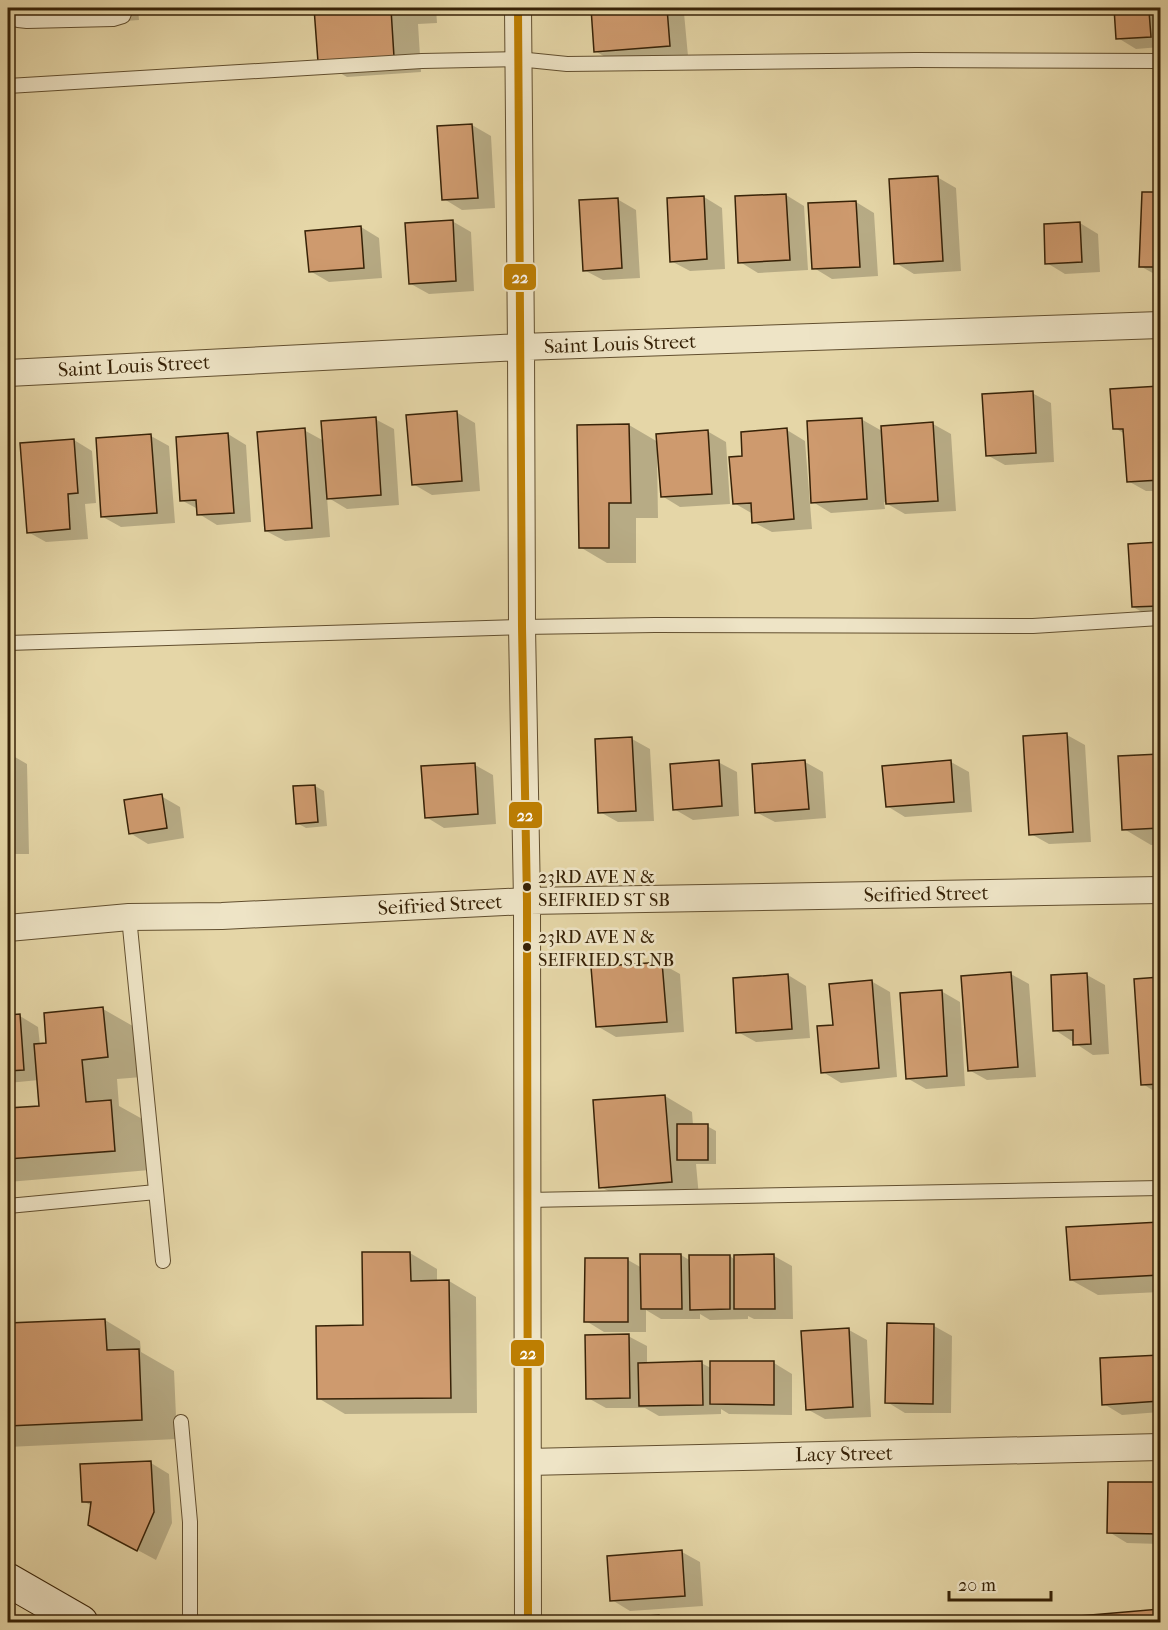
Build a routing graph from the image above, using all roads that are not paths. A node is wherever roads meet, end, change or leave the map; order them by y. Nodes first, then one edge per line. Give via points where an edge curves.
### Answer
1 (13, 8) edge
2 (126, 8) edge
3 (518, 8) edge
4 (518, 59) junction
5 (1161, 61) edge
6 (8, 86) edge
7 (1161, 325) edge
8 (521, 348) junction
9 (8, 373) edge
10 (1161, 618) edge
11 (522, 627) junction
12 (8, 643) edge
13 (1161, 890) edge
14 (526, 901) junction
15 (129, 917) junction
16 (8, 928) edge
17 (1161, 1188) edge
18 (156, 1192) junction
19 (527, 1200) junction
20 (8, 1206) edge
21 (162, 1261) dead end
22 (181, 1422) dead end
23 (1161, 1447) edge
24 (528, 1461) junction
25 (8, 1580) edge
26 (81, 1623) edge
27 (190, 1623) edge
28 (528, 1623) edge

1 - 2 lane via 18,20 27,21 113,19 123,16
3 - 4 street
4 - 5 lane via 567,64
4 - 6 lane via 422,61
4 - 8 street
7 - 8 street, Saint Louis Street
8 - 9 street, Saint Louis Street
8 - 11 street
10 - 11 lane via 1033,626
11 - 12 lane
11 - 14 street
13 - 14 street, Seifried Street
14 - 15 street, Seifried Street
14 - 19 street
15 - 16 street, Seifried Street
15 - 18 lane
17 - 19 lane
18 - 20 lane
18 - 21 lane
19 - 24 street
22 - 27 lane via 190,1522
23 - 24 street, Lacy Street
24 - 28 street
25 - 26 main road

